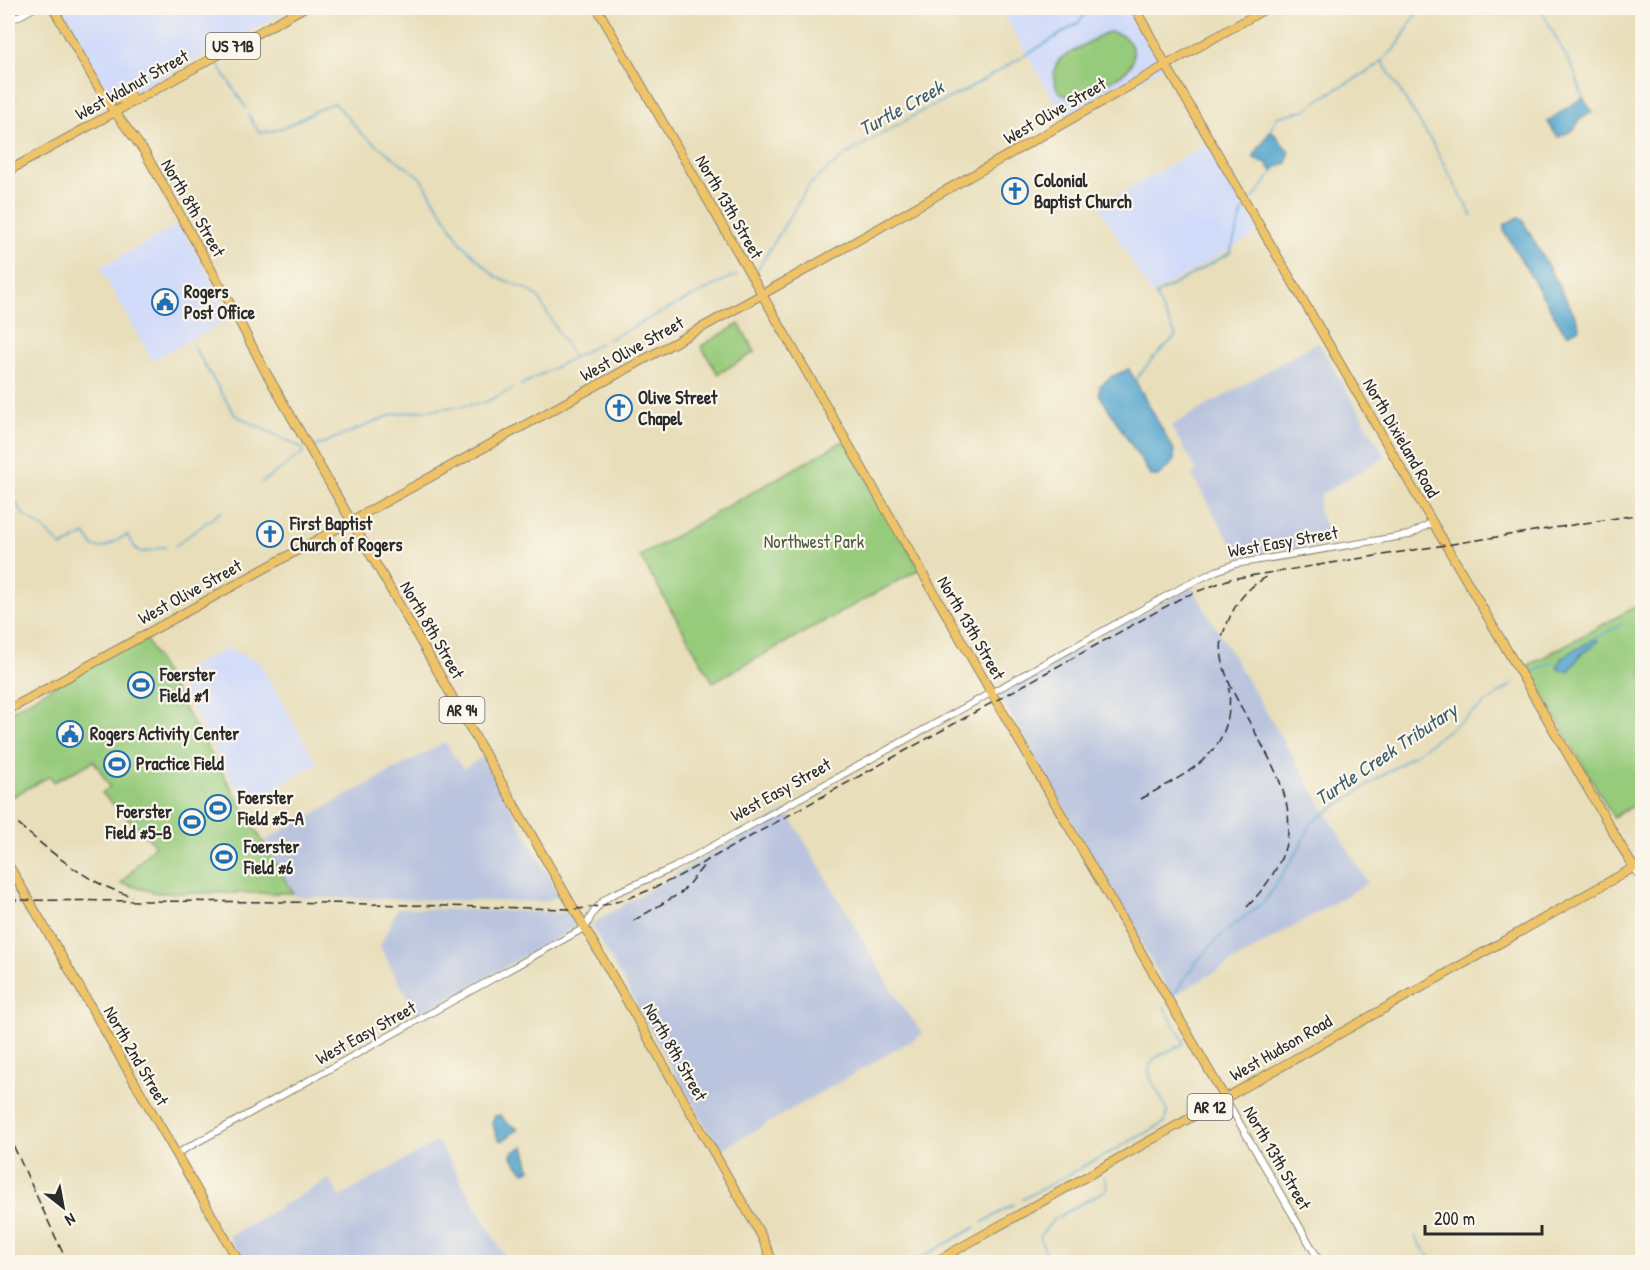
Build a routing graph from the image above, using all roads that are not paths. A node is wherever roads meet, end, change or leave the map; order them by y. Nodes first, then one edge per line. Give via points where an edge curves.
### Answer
1 (34, 8) edge
2 (53, 8) edge
3 (303, 8) edge
4 (597, 8) edge
5 (1135, 8) edge
6 (1267, 8) edge
7 (8, 22) edge
8 (1166, 64) junction
9 (163, 84) junction
10 (104, 97) junction
11 (129, 103) junction
12 (113, 111) junction
13 (127, 128) junction
14 (8, 171) edge
15 (762, 294) junction
16 (352, 521) junction
17 (1433, 522) junction
18 (991, 693) junction
19 (8, 710) edge
20 (8, 864) edge
21 (1638, 865) edge
22 (1642, 882) edge
23 (586, 927) junction
24 (1225, 1098) junction
25 (176, 1154) junction
26 (239, 1263) edge
27 (773, 1263) edge
28 (935, 1263) edge
29 (1320, 1263) edge

1 - 7 street
2 - 10 main road, North 8th Street
3 - 9 main road, West Walnut Street / US 71B
4 - 15 main road, North 13th Street
5 - 8 main road, North Dixieland Road
6 - 8 main road, West Olive Street
8 - 15 main road, West Olive Street
8 - 17 main road, North Dixieland Road
9 - 10 main road, US 71B via 123,100
9 - 11 main road, West Walnut Street / US 71B
10 - 12 main road, North 8th Street
11 - 12 main road, West Walnut Street / US 71B
11 - 13 main road via 125,110
12 - 13 main road, North 8th Street / AR 94
12 - 14 main road, West Walnut Street
13 - 16 main road, North 8th Street / AR 94 via 158,175
15 - 16 main road, West Olive Street
15 - 18 main road, North 13th Street
16 - 19 main road, West Olive Street
16 - 23 main road, North 8th Street / AR 94
17 - 18 street, West Easy Street via 1409,535 1235,564 1216,571
17 - 21 main road, North Dixieland Road
18 - 23 street, West Easy Street via 673,868 611,895 590,916
18 - 24 main road, North 13th Street
20 - 25 main road, North 2nd Street
21 - 22 street, North Dixieland Road
21 - 24 highway, West Hudson Road / AR 12
23 - 25 street, West Easy Street
23 - 27 main road, North 8th Street / AR 94 via 761,1234
24 - 28 highway, West Hudson Road / AR 12
24 - 29 street, North 13th Street
25 - 26 main road, North 2nd Street

